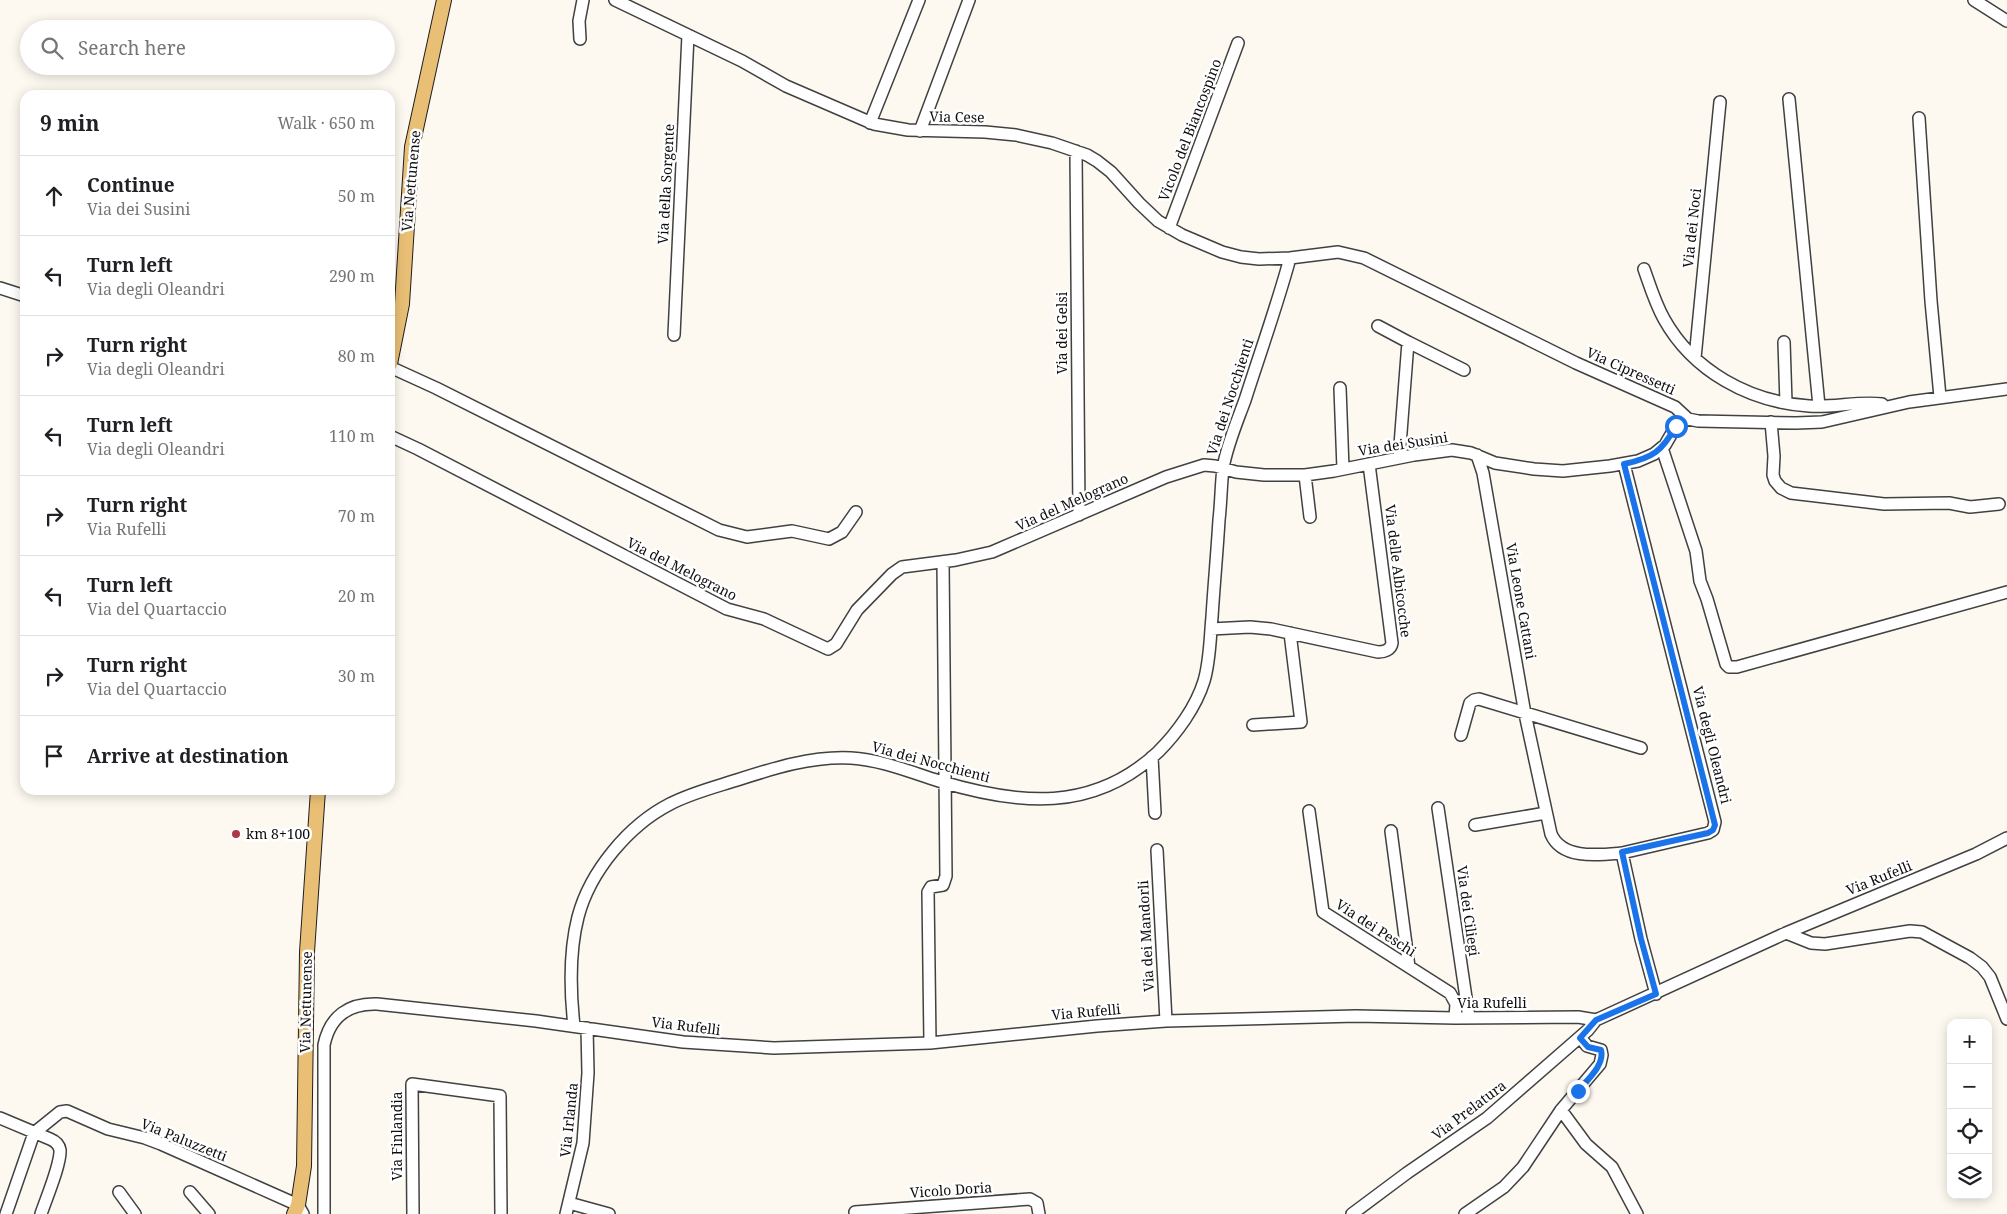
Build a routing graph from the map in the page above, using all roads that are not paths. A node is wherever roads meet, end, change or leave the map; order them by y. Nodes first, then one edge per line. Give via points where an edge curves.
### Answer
1 (444, 0) edge
2 (583, 0) edge
3 (615, 0) edge
4 (919, 0) edge
5 (969, 0) edge
6 (1974, 0) edge
7 (2007, 21) edge
8 (688, 35) junction
9 (580, 39) dead end
10 (1238, 43) dead end
11 (1789, 100) dead end
12 (1720, 102) dead end
13 (1919, 118) dead end
14 (870, 123) junction
15 (920, 131) junction
16 (1076, 151) junction
17 (1169, 228) junction
18 (1290, 258) junction
19 (1644, 269) dead end
20 (0, 288) edge
21 (20, 294) edge
22 (1378, 326) dead end
23 (674, 335) dead end
24 (395, 340) edge
25 (1408, 342) junction
26 (1784, 342) dead end
27 (1695, 358) junction
28 (395, 368) edge
29 (1464, 370) dead end
30 (1340, 388) dead end
31 (2007, 389) edge
32 (1940, 397) junction
33 (1786, 403) junction
34 (1819, 406) junction
35 (1888, 407) junction
36 (1688, 419) junction
37 (1771, 422) junction
38 (395, 438) edge
39 (1662, 448) junction
40 (1476, 455) junction
41 (1399, 458) junction
42 (1492, 462) junction
43 (1369, 464) junction
44 (1624, 464) junction
45 (1223, 468) junction
46 (1343, 469) junction
47 (1305, 475) junction
48 (1486, 494) junction
49 (1999, 504) dead end
50 (856, 512) dead end
51 (1079, 515) junction
52 (1310, 517) dead end
53 (942, 562) junction
54 (2007, 592) edge
55 (1211, 629) junction
56 (1290, 633) junction
57 (1525, 714) junction
58 (1253, 724) dead end
59 (1461, 735) dead end
60 (1641, 748) dead end
61 (1152, 757) junction
62 (946, 783) junction
63 (318, 795) edge
64 (1438, 808) dead end
65 (1309, 811) dead end
66 (1155, 813) dead end
67 (1546, 813) junction
68 (1475, 825) dead end
69 (1391, 830) dead end
70 (2007, 838) edge
71 (1157, 850) dead end
72 (1622, 852) junction
73 (1786, 933) junction
74 (1409, 967) junction
75 (1656, 994) junction
76 (1455, 1018) junction
77 (1469, 1018) junction
78 (2007, 1019) edge
79 (1596, 1020) junction
80 (1166, 1021) junction
81 (574, 1026) junction
82 (587, 1028) junction
83 (1580, 1038) junction
84 (930, 1043) junction
85 (1561, 1110) junction
86 (0, 1118) edge
87 (34, 1133) junction
88 (120, 1192) dead end
89 (190, 1192) dead end
90 (568, 1208) edge
91 (299, 1211) edge
92 (855, 1212) dead end
93 (323, 1213) edge
94 (6, 1214) edge
95 (41, 1214) edge
96 (135, 1214) edge
97 (209, 1214) edge
98 (413, 1214) edge
99 (501, 1214) edge
100 (609, 1214) edge
101 (1039, 1214) edge
102 (1352, 1214) edge
103 (1465, 1214) edge
104 (1637, 1214) edge

1 - 24 main road, Via Nettunense via 412,147 402,304
2 - 9 street
3 - 8 street, Via Cese
4 - 14 street
5 - 15 street
6 - 7 street
8 - 14 street, Via Cese via 786,86
8 - 23 street, Via della Sorgente
10 - 17 street, Vicolo del Biancospino
11 - 34 street
12 - 27 street, Via dei Noci
13 - 32 street
14 - 15 street, Via Cese
15 - 16 street, Via Cese via 1016,135
16 - 17 street, Via Cese via 1105,166 1143,208
16 - 51 street, Via dei Gelsi
17 - 18 street, Via Cese via 1229,254
18 - 36 street, Via Cipressetti via 1338,252 1364,258 1576,363 1675,407
18 - 45 street, Via dei Nocchienti
19 - 27 street via 1662,316
20 - 21 street
22 - 25 street
25 - 29 street
25 - 41 street
26 - 33 street
27 - 33 street via 1735,387
28 - 50 street via 718,530 747,536 792,531 829,539 842,532
30 - 46 street
31 - 32 street
32 - 35 street
33 - 34 street
34 - 35 street via 1876,403
35 - 37 street via 1822,422
36 - 37 street
36 - 39 street via 1676,426
37 - 49 street via 1773,475 1781,488 1791,493 1884,504 1949,503 1970,507
38 - 53 street, Via del Melograno via 727,609 764,619 825,649 836,644 855,613 896,570 910,565
39 - 44 street, Via dei Susini via 1650,456
39 - 54 street via 1696,551 1700,581 1726,664 1730,667
40 - 41 street, Via dei Susini via 1446,450
40 - 42 street, Via dei Susini
40 - 48 street, Via Leone Cattani via 1482,468
41 - 43 street, Via dei Susini
42 - 44 street, Via dei Susini via 1555,471
42 - 48 street, Via Leone Cattani
43 - 46 street, Via dei Susini
43 - 56 street, Via delle Albicocche via 1392,646 1378,652
44 - 72 street, Via degli Oleandri via 1715,825 1708,833
45 - 47 street, Via dei Susini via 1264,475
45 - 51 street, Via del Melograno via 1204,465 1179,472
45 - 55 street, Via dei Nocchienti
46 - 47 street, Via dei Susini
47 - 52 street
48 - 57 street, Via Leone Cattani
51 - 53 street, Via del Melograno via 992,552
53 - 62 street
55 - 56 street, Via delle Albicocche via 1250,627
55 - 61 street, Via dei Nocchienti via 1205,674 1198,696 1174,733
56 - 58 street via 1301,722
57 - 59 street via 1476,699 1469,706
57 - 60 street
57 - 67 street, Via Leone Cattani
61 - 62 street, Via dei Nocchienti via 1106,785 1061,799 1008,797
61 - 66 street
62 - 81 street, Via dei Nocchienti via 871,760 824,759 790,764 750,776 687,796 656,812 613,851 580,910 571,969
62 - 84 street via 946,878 943,885 931,887 928,894
63 - 91 main road, Via Nettunense via 306,952 304,1166
64 - 77 street, Via dei Ciliegi
65 - 74 street, Via dei Peschi via 1322,912
67 - 68 street
67 - 72 street, Via Leone Cattani via 1553,839 1561,847 1590,855
69 - 74 street
70 - 73 street, Via Rufelli via 1960,861
71 - 80 street, Via dei Mandorli
72 - 75 street
73 - 75 street, Via Rufelli
73 - 78 street via 1812,943 1825,944 1922,932 1982,967
74 - 76 street, Via dei Peschi via 1452,995 1456,1004
75 - 79 street, Via Rufelli
76 - 77 street, Via Rufelli
76 - 80 street, Via Rufelli via 1356,1016
77 - 79 street, Via Rufelli via 1578,1017
79 - 83 street, Via Prelatura
80 - 84 street, Via Rufelli
81 - 82 street, Via Rufelli
81 - 93 street, Via Rufelli via 378,1004 354,1006 340,1014 329,1028 324,1051
82 - 84 street, Via Rufelli via 740,1047
82 - 90 street, Via Irlanda via 588,1073 583,1143
83 - 85 street via 1588,1047 1601,1050 1601,1060
83 - 102 street, Via Prelatura via 1487,1118
85 - 103 street via 1518,1172 1504,1187
85 - 104 street via 1586,1144 1612,1167
86 - 87 street
87 - 91 street, Via Paluzzetti via 60,1112 69,1111 108,1129 150,1140
87 - 94 street
87 - 95 street via 54,1140 60,1150
88 - 96 street
89 - 97 street
90 - 100 street
92 - 101 street, Vicolo Doria via 1030,1199 1037,1203
98 - 99 street, Via Finlandia via 412,1084 500,1096

